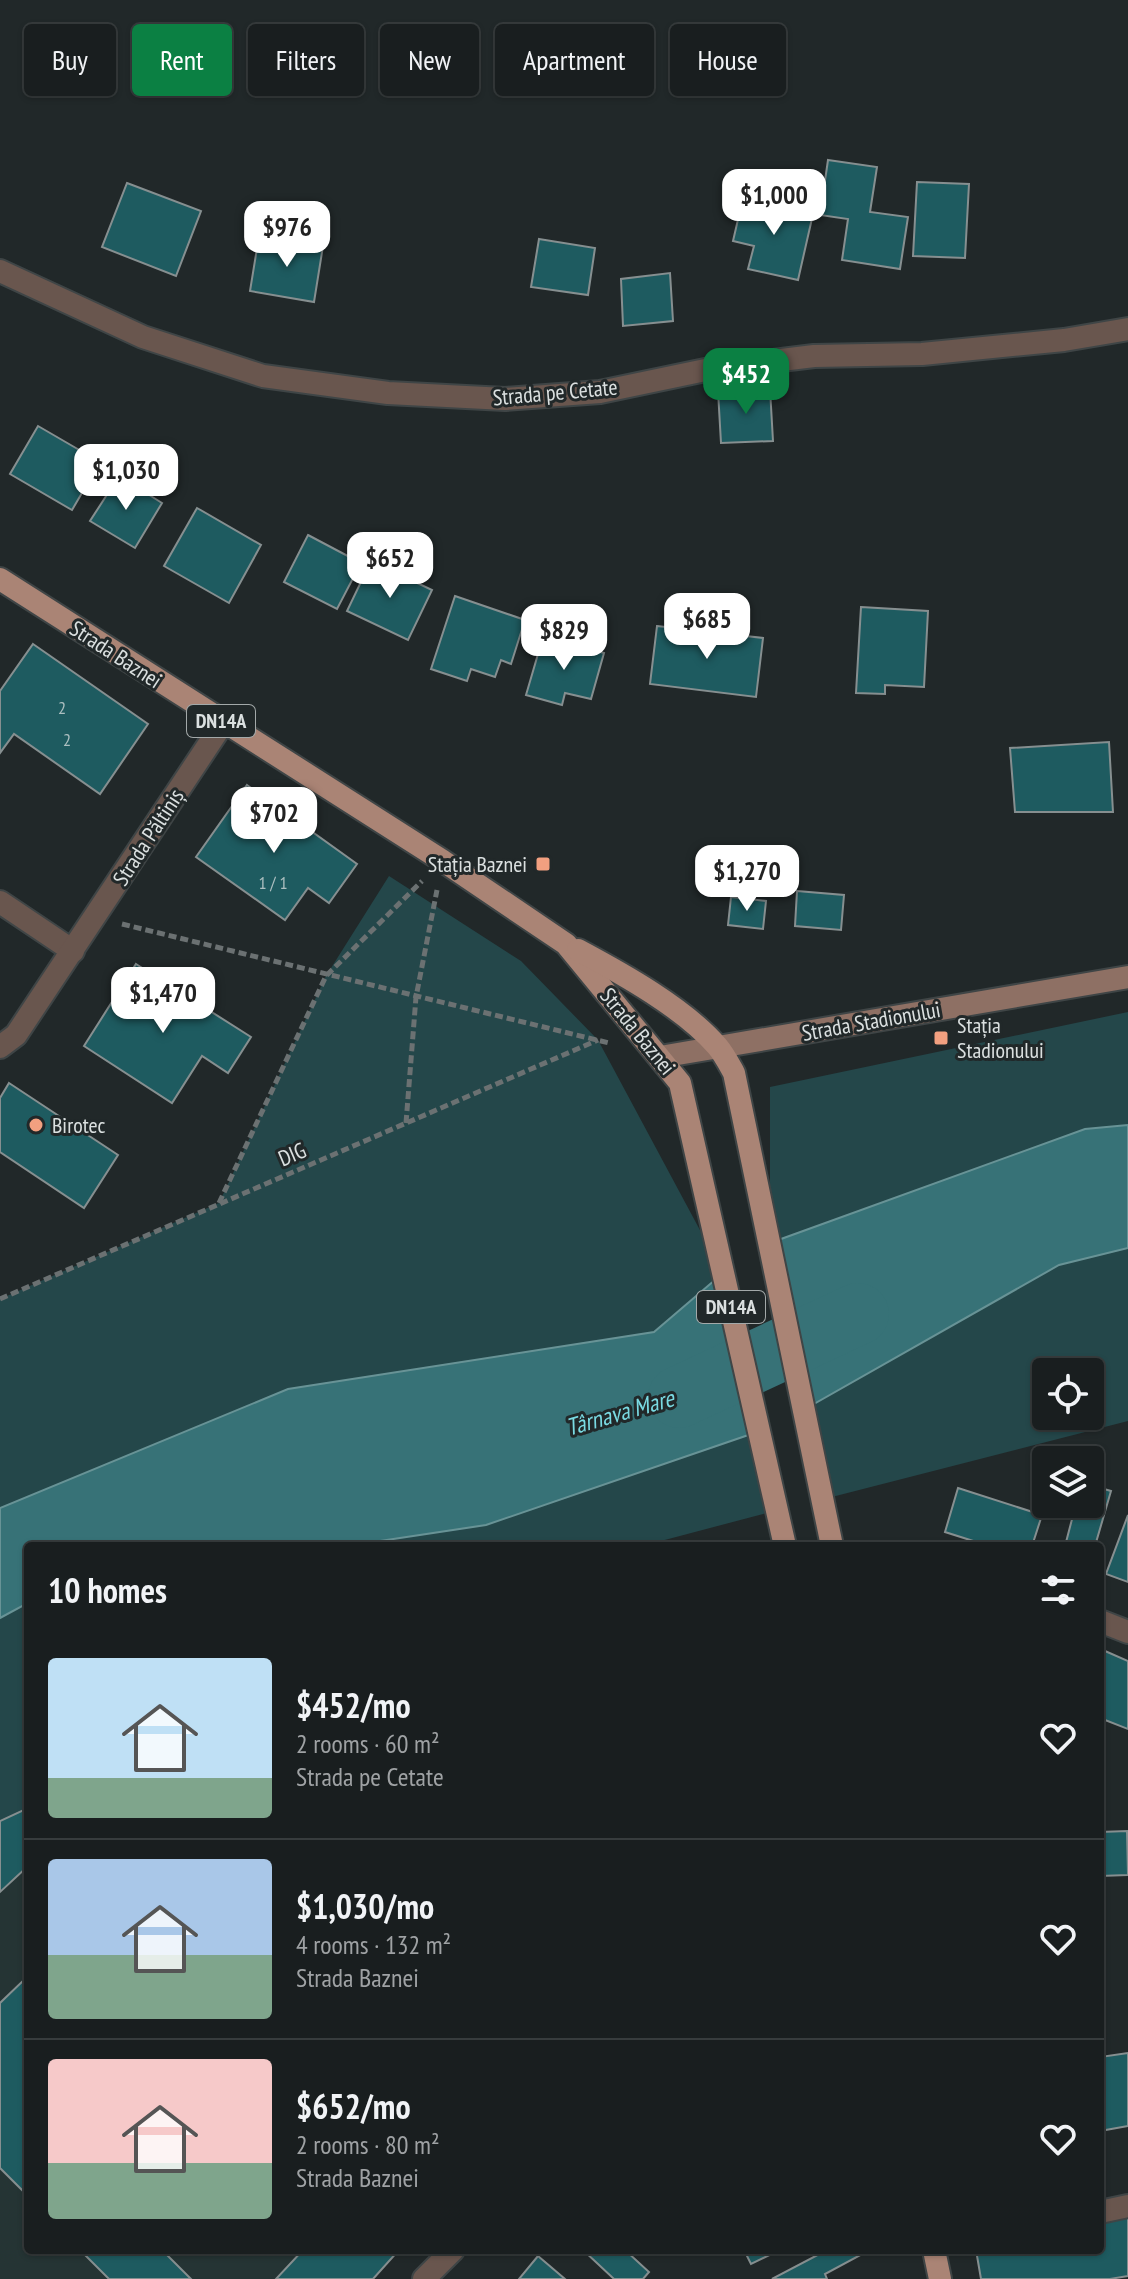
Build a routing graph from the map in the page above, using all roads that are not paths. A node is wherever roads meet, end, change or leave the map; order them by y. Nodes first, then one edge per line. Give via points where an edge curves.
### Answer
1 (0, 271) edge
2 (1128, 329) edge
3 (0, 579) edge
4 (223, 723) junction
5 (0, 902) edge
6 (566, 944) junction
7 (73, 951) junction
8 (1128, 977) edge
9 (0, 1047) edge
10 (719, 1047) junction
11 (660, 1057) junction
12 (784, 1538) edge
13 (832, 1542) edge
14 (1104, 1623) edge
15 (1128, 1632) edge
16 (1128, 2206) edge
17 (1104, 2211) edge
18 (449, 2254) edge
19 (935, 2254) edge
20 (424, 2279) edge
21 (940, 2279) edge

1 - 2 street, Strada pe Cetate via 143,337 263,376 388,393 505,399 600,392 715,368 814,356 922,354
3 - 4 main road, Strada Baznei / DN14A
4 - 6 main road, Strada Baznei / DN14A
4 - 7 street, Strada Păltiniș
5 - 7 street
6 - 10 main road, DN14A via 642,986
6 - 11 main road, Strada Baznei / DN14A
7 - 9 street, Strada Păltiniș via 16,1035
8 - 10 main road, Strada Stadionului
10 - 11 main road, Strada Stadionului
10 - 13 main road, DN14A via 734,1073
11 - 12 main road, Strada Baznei / DN14A via 680,1083
14 - 15 street
16 - 17 street
18 - 20 street
19 - 21 main road

